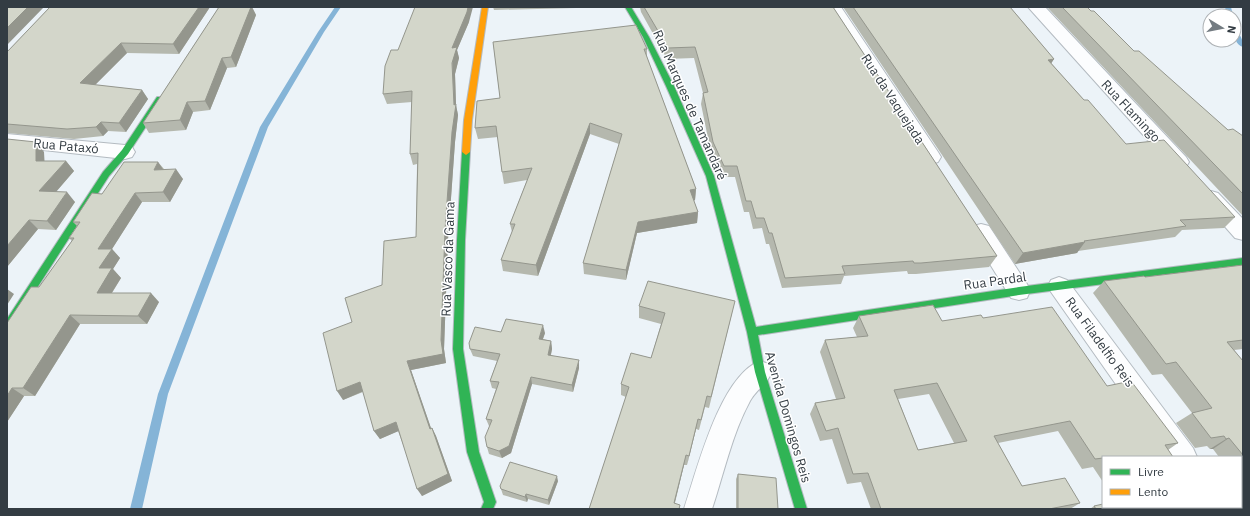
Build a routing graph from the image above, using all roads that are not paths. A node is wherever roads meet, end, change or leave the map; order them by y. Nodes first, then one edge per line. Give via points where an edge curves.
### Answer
1 (485, 7) edge
2 (628, 7) edge
3 (833, 7) edge
4 (1036, 7) edge
5 (164, 92) edge
6 (7, 140) edge
7 (125, 152) junction
8 (941, 172) edge
9 (971, 218) edge
10 (1243, 232) edge
11 (1243, 262) edge
12 (1059, 286) junction
13 (1019, 291) junction
14 (7, 327) edge
15 (752, 332) junction
16 (760, 372) junction
17 (1182, 456) edge
18 (492, 507) edge
19 (698, 509) edge
20 (801, 509) edge

1 - 18 street, Rua Vasco da Gama via 468,120 458,349 473,452
2 - 15 street, Rua Marques de Tamandaré via 670,86 710,176
3 - 8 street, Rua da Vaquejada
4 - 10 street, Rua Flamingo
5 - 7 street
6 - 7 street, Rua Pataxó
7 - 14 street via 106,174
9 - 13 street
11 - 12 street, Rua Pardal
12 - 13 street, Rua Pardal
12 - 17 street, Rua Filadelfio Reis
13 - 15 street, Rua Pardal
15 - 16 street, Avenida Domingos Reis
16 - 19 street via 742,391 727,421
16 - 20 street, Avenida Domingos Reis

